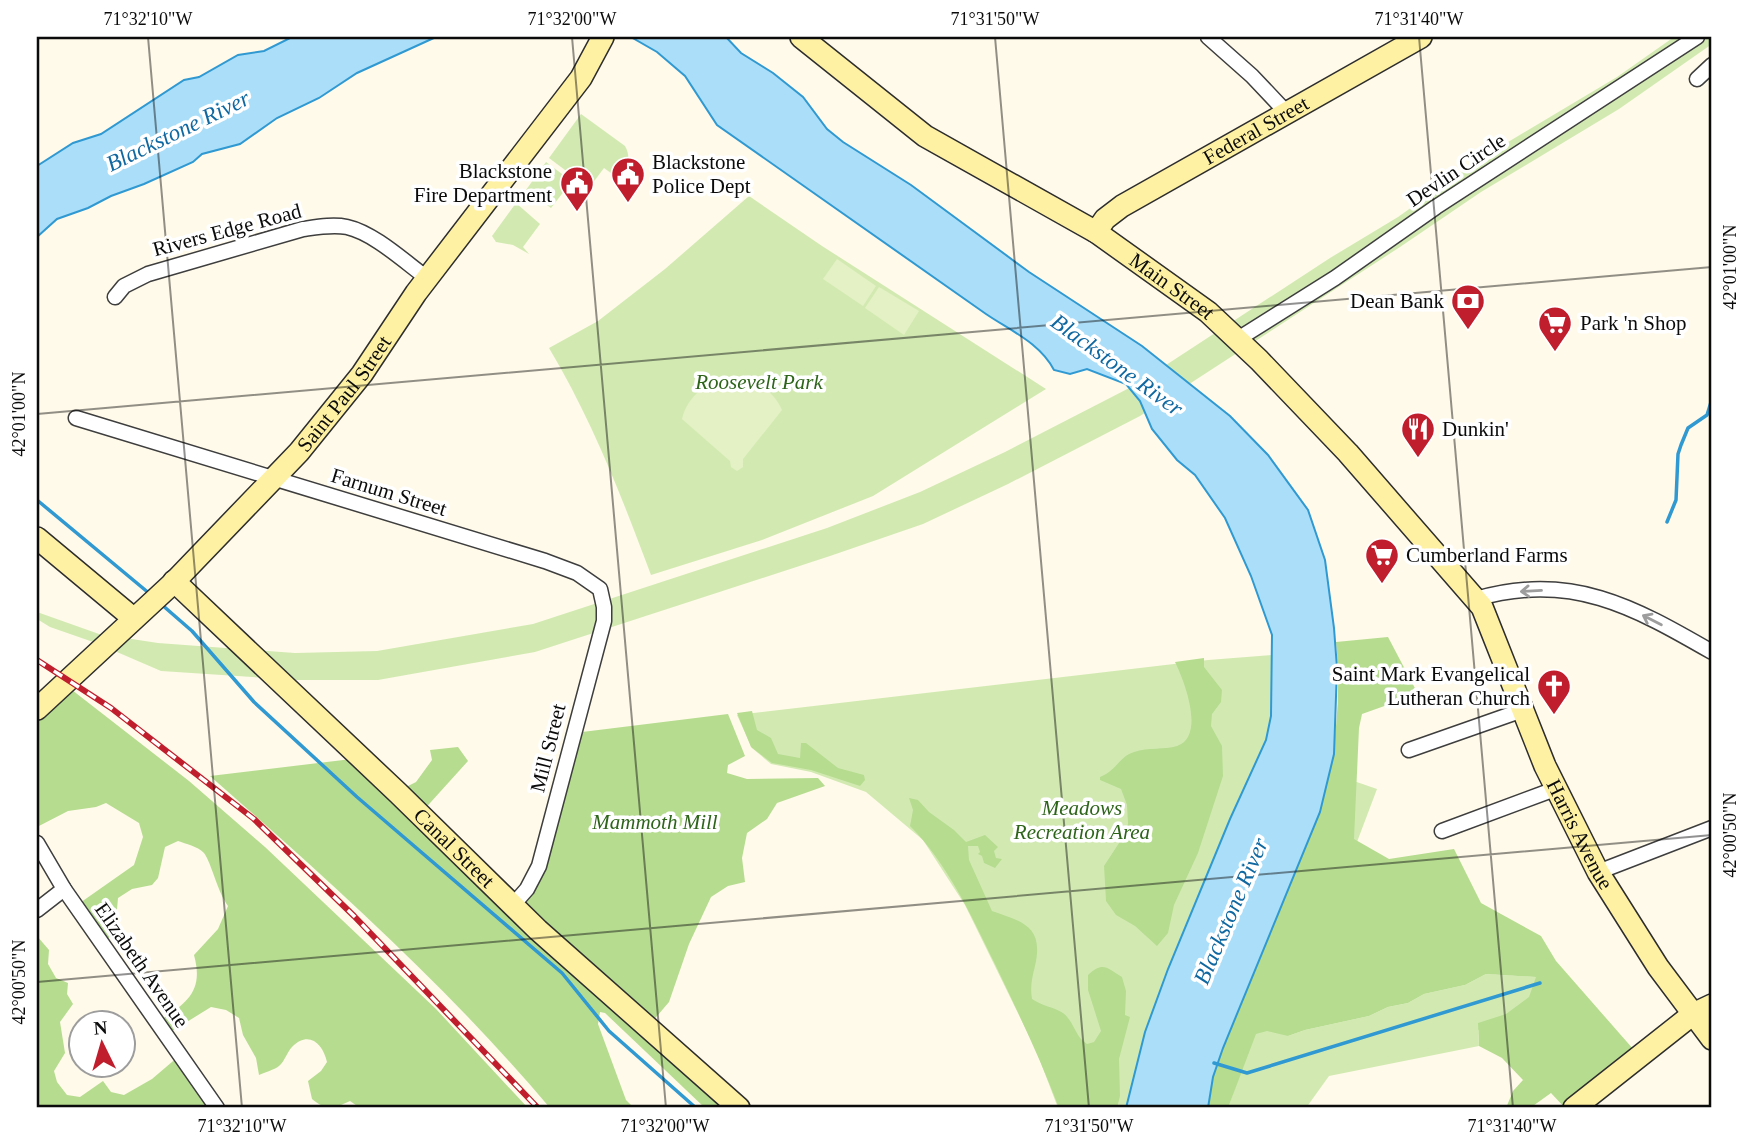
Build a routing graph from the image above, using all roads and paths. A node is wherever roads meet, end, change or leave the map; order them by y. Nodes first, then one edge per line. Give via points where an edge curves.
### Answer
1 (800, 37) edge
2 (1208, 37) edge
3 (1421, 37) edge
4 (1697, 37) edge
5 (601, 43) edge
6 (1712, 65) edge
7 (1697, 79) dead end
8 (1286, 112) junction
9 (1096, 232) junction
10 (427, 278) junction
11 (115, 297) dead end
12 (1238, 339) junction
13 (76, 418) dead end
14 (274, 479) junction
15 (37, 538) edge
16 (174, 581) junction
17 (602, 593) joint
18 (1479, 604) junction
19 (133, 618) junction
20 (1712, 652) edge
21 (37, 709) edge
22 (1524, 710) junction
23 (1409, 750) dead end
24 (1555, 789) junction
25 (1712, 828) edge
26 (1442, 831) dead end
27 (37, 843) edge
28 (1598, 872) junction
29 (64, 889) junction
30 (512, 906) junction
31 (37, 910) edge
32 (1703, 1010) edge
33 (1712, 1039) edge
34 (217, 1108) edge
35 (738, 1108) edge
36 (1574, 1108) edge

1 - 9 main road, Main Street via 934,141
2 - 8 street
3 - 8 main road, Federal Street
4 - 12 street, Devlin Circle
5 - 10 main road, Saint Paul Street via 520,161
6 - 7 street
8 - 9 main road, Federal Street via 1122,206
9 - 12 main road, Main Street via 1208,312
10 - 11 street, Rivers Edge Road via 367,235 325,226 148,274 124,286
10 - 14 main road, Saint Paul Street via 362,374
12 - 18 main road, Main Street via 1348,453
13 - 14 street, Farnum Street
14 - 16 main road, Saint Paul Street
14 - 17 street, Farnum Street via 545,561 595,583
15 - 19 main road
16 - 19 main road, Saint Paul Street
16 - 30 main road, Canal Street
17 - 30 street, Mill Street via 604,621 546,844 527,889
20 -> 18 street via 1619,603 1586,593 1525,591
18 - 22 main road, Harris Avenue
19 - 21 main road, Saint Paul Street
22 - 23 street
22 - 24 main road, Harris Avenue
24 - 26 street
24 - 28 main road, Harris Avenue
25 - 28 street
27 - 29 street, Elizabeth Avenue
28 - 32 main road, Harris Avenue via 1638,938
29 - 31 street
29 - 34 street, Elizabeth Avenue
30 - 35 main road, Canal Street
32 - 33 main road, Harris Avenue
32 - 36 main road

